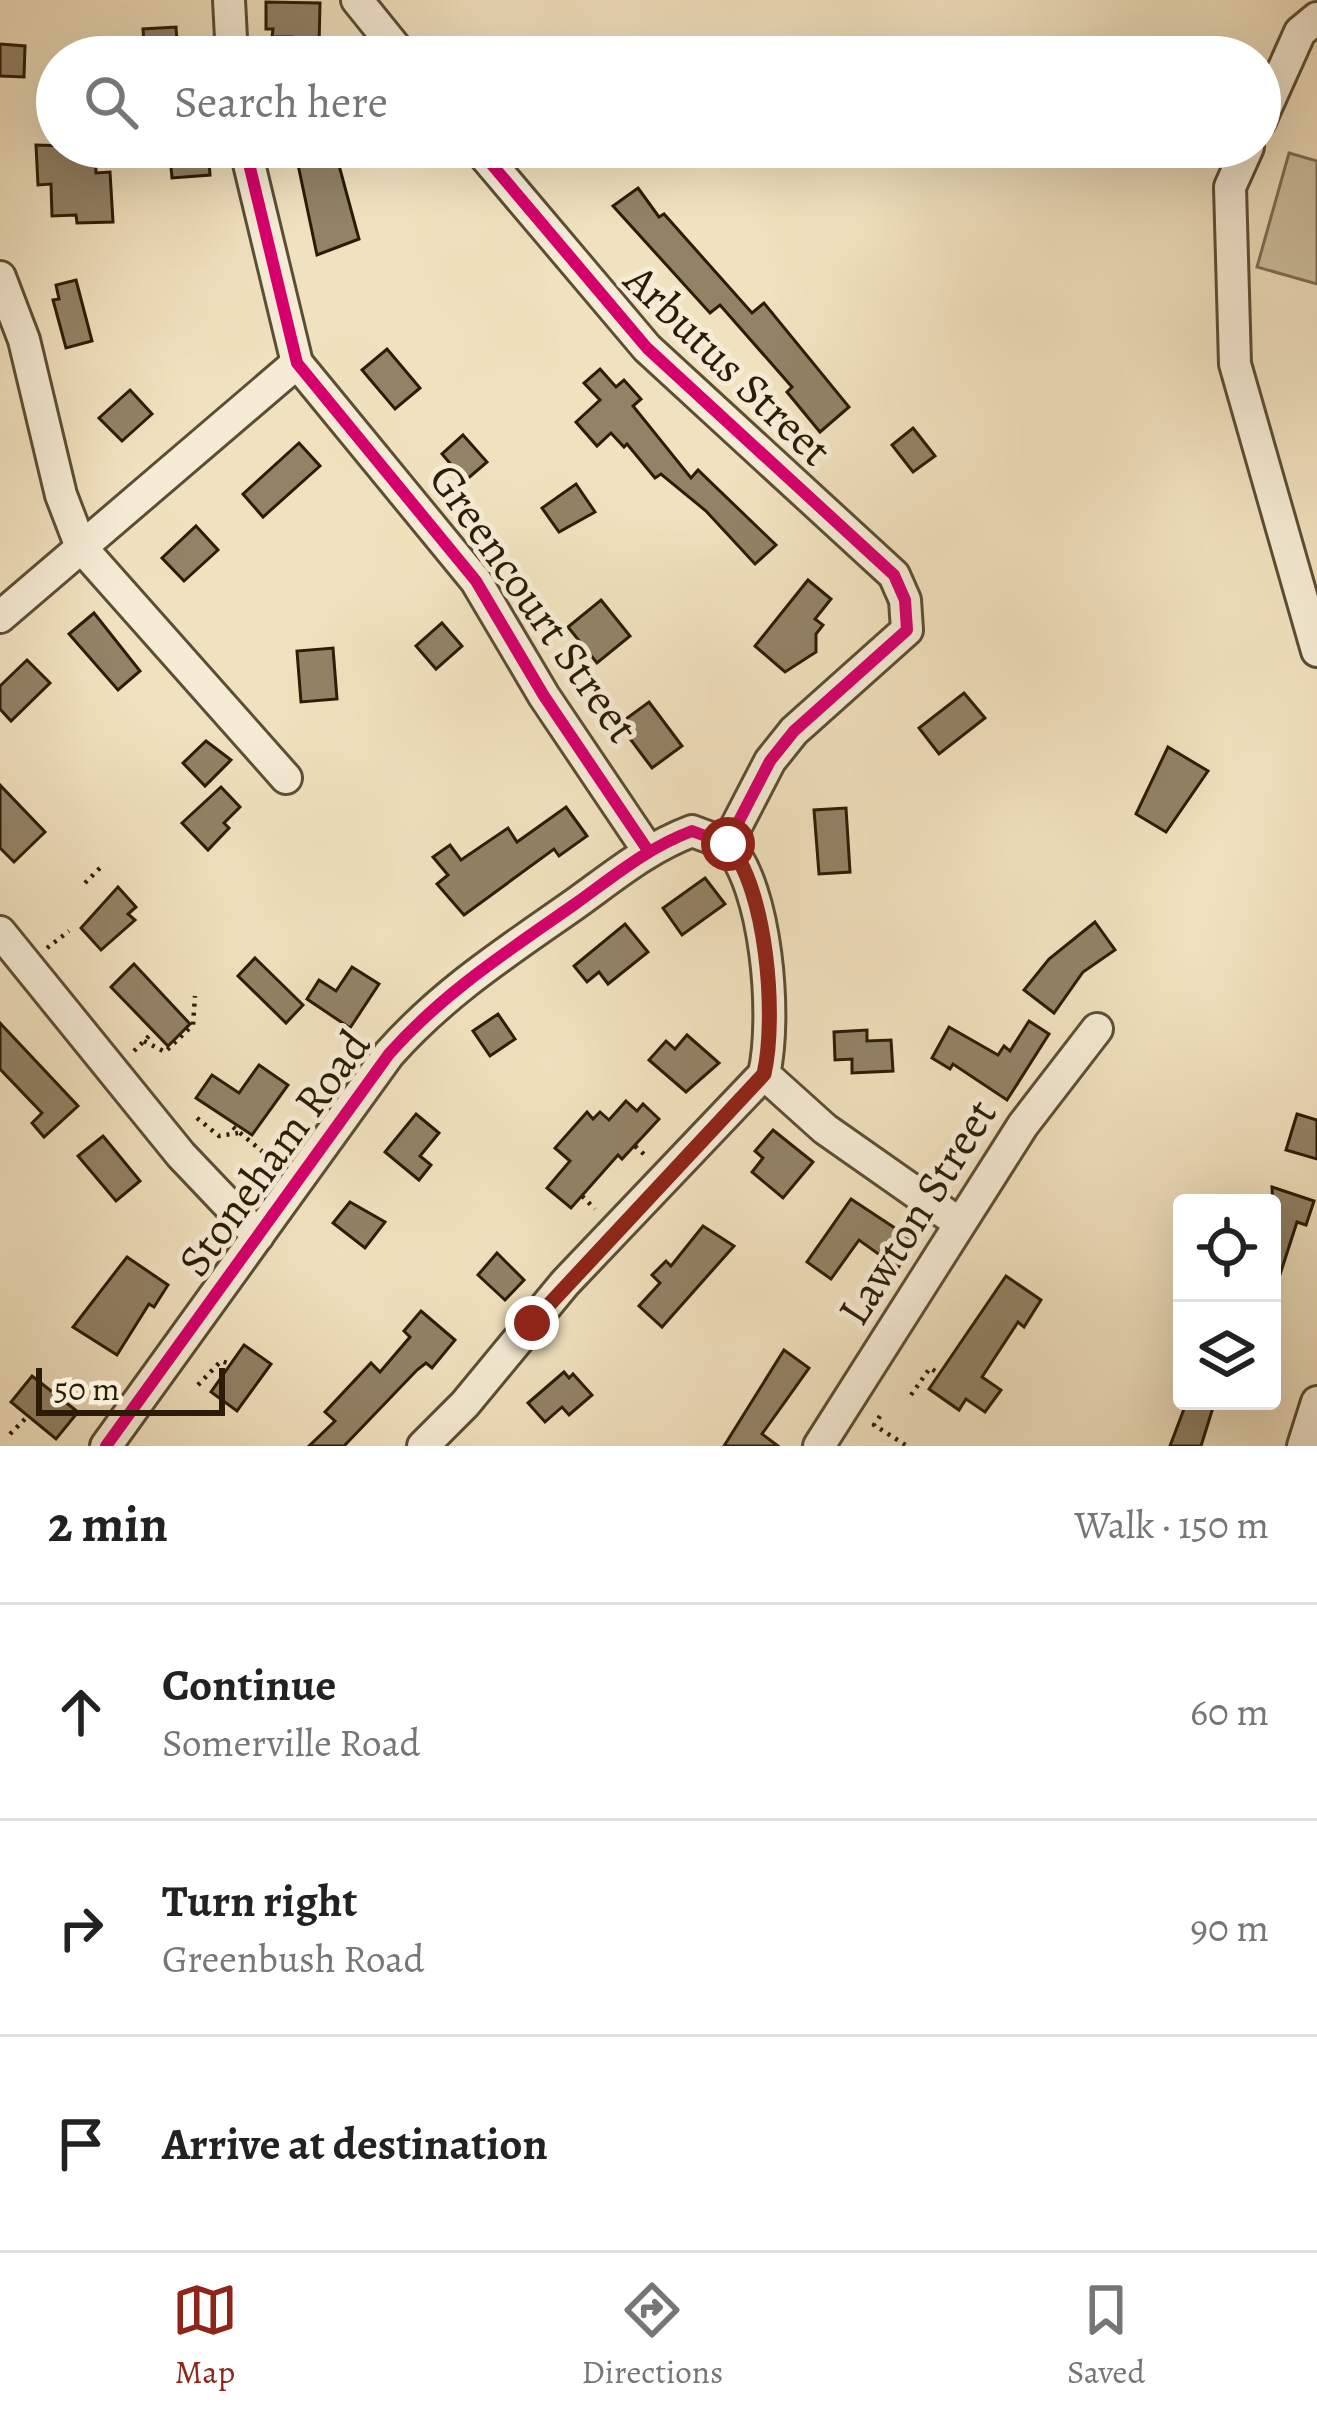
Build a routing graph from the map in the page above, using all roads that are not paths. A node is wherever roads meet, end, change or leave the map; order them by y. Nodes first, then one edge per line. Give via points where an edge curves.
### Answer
1 (229, 0) edge
2 (357, 0) edge
3 (1317, 18) edge
4 (231, 36) edge
5 (386, 36) edge
6 (1281, 74) edge
7 (249, 168) edge
8 (495, 168) edge
9 (1239, 168) edge
10 (0, 277) edge
11 (297, 362) junction
12 (81, 547) junction
13 (0, 617) edge
14 (1317, 651) edge
15 (286, 778) dead end
16 (728, 844) junction
17 (647, 849) junction
18 (0, 932) edge
19 (1097, 1030) dead end
20 (764, 1074) junction
21 (958, 1223) junction
22 (258, 1236) junction
23 (1317, 1402) edge
24 (106, 1446) edge
25 (423, 1446) edge
26 (819, 1446) edge
27 (1303, 1446) edge

1 - 4 street
2 - 5 street
3 - 6 street via 1300,32
7 - 11 street, Greencourt Street
8 - 16 street, Arbutus Street via 647,348 893,574 909,621 902,638 794,731
9 - 14 street via 1230,187 1235,364
10 - 12 street
11 - 12 street
11 - 17 street, Greencourt Street via 476,581
12 - 13 street
12 - 15 street
16 - 17 street, Stoneham Road via 692,831
16 - 20 street via 747,871 765,969
17 - 22 street, Stoneham Road via 434,1006 388,1054
18 - 22 street via 181,1155
19 - 21 street, Lawton Street
20 - 21 street via 825,1129
20 - 25 street via 565,1282
21 - 26 street, Lawton Street
22 - 24 street, Stoneham Road
23 - 27 street

